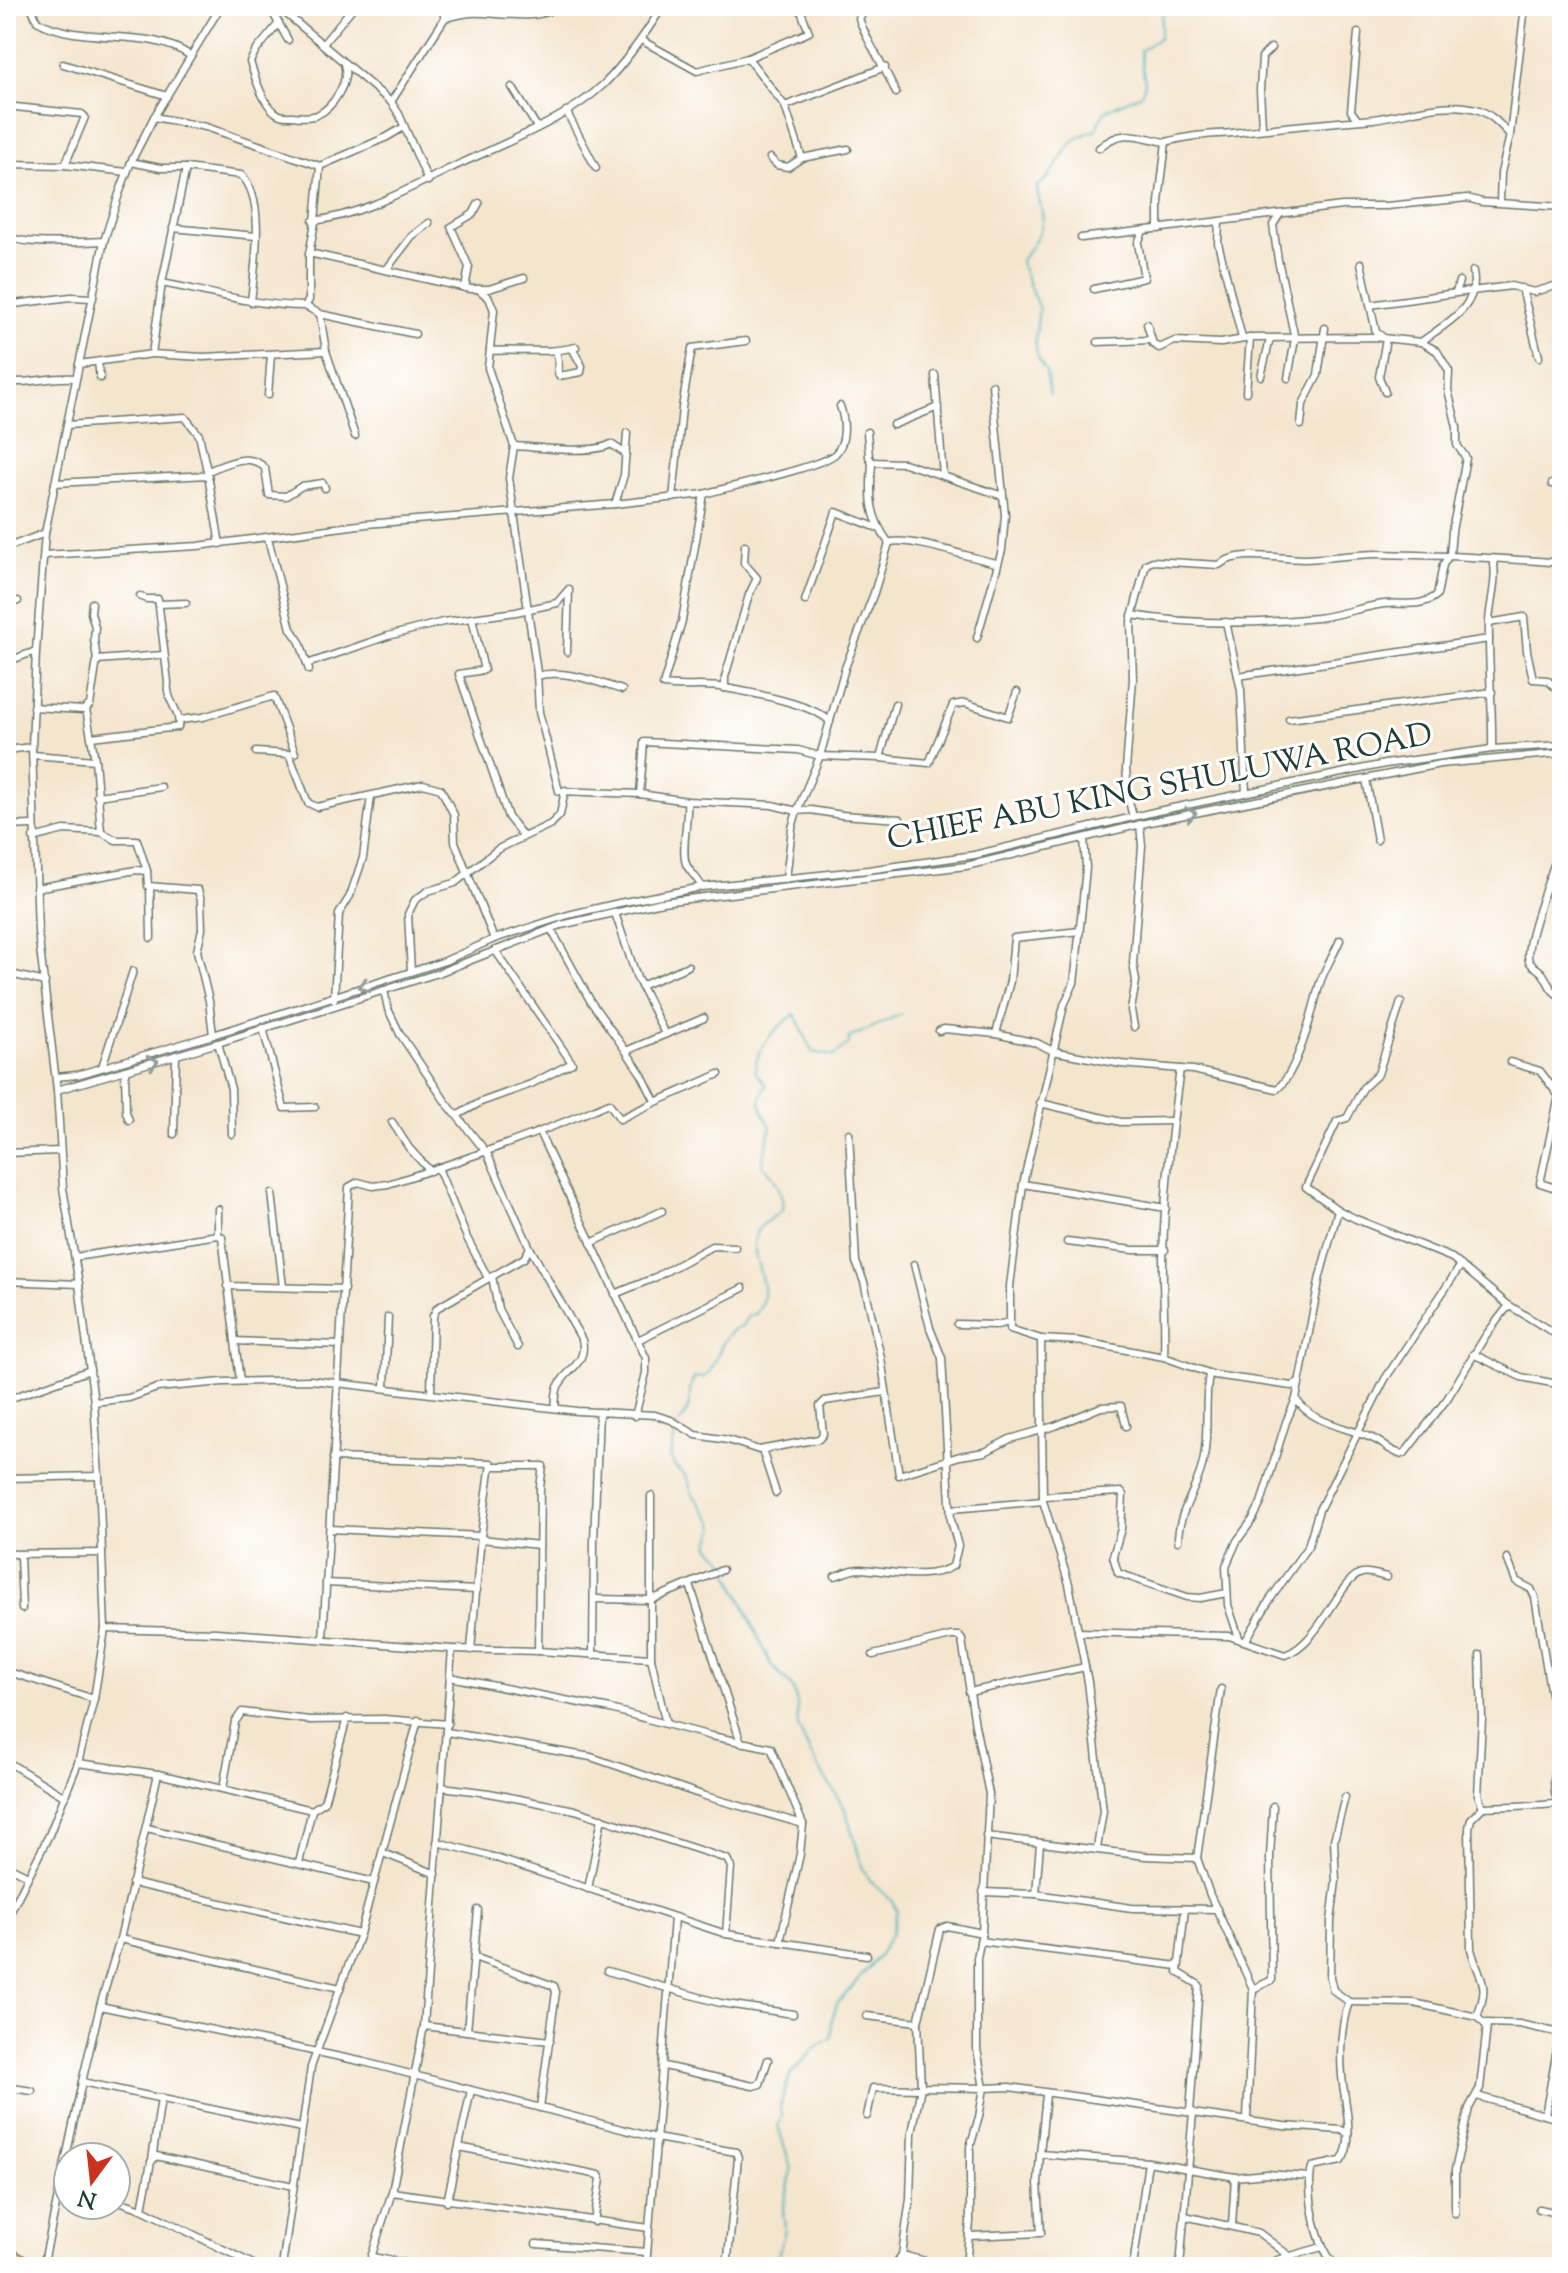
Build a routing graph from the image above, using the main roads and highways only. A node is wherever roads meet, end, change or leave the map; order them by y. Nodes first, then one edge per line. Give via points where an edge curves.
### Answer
1 (6, 2250) edge
2 (6, 2259) edge
3 (19, 2267) edge
4 (34, 2267) edge

1 - 4 main road
2 - 3 main road

